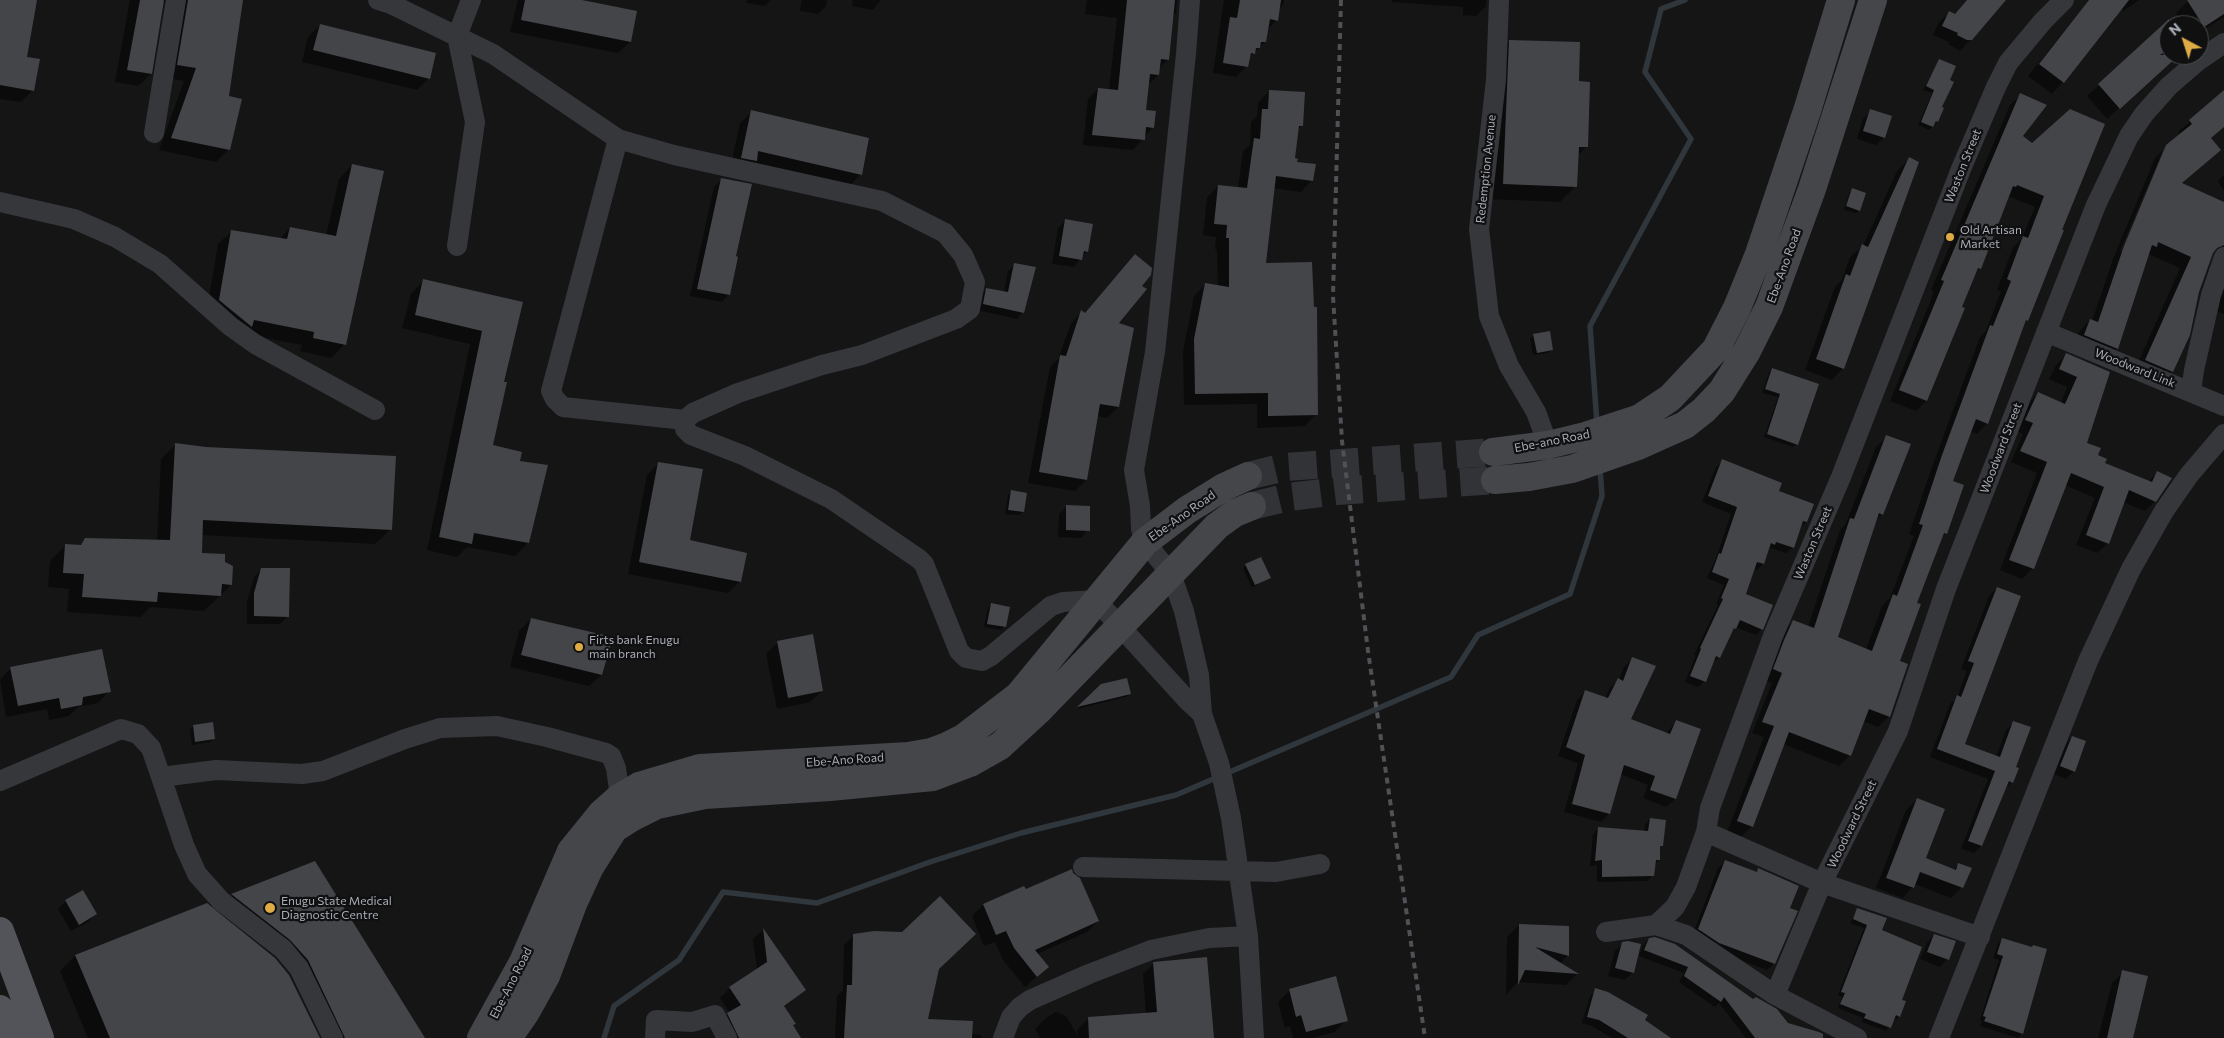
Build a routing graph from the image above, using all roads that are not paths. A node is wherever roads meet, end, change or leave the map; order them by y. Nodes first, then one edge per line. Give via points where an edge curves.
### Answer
1 (176, 0) edge
2 (378, 0) edge
3 (471, 0) edge
4 (1190, 0) edge
5 (1499, 0) edge
6 (1841, 0) edge
7 (1873, 0) edge
8 (2064, 0) edge
9 (457, 36) junction
10 (2224, 43) edge
11 (154, 133) dead end
12 (618, 139) junction
13 (0, 202) edge
14 (456, 246) dead end
15 (2224, 257) edge
16 (2046, 332) junction
17 (2191, 392) junction
18 (2224, 406) edge
19 (375, 410) dead end
20 (685, 420) junction
21 (2224, 434) edge
22 (1548, 445) junction
23 (1493, 452) tunnel mouth
24 (1248, 476) tunnel mouth
25 (1495, 480) tunnel mouth
26 (1252, 506) tunnel mouth
27 (1145, 542) junction
28 (1171, 574) junction
29 (1096, 600) junction
30 (1120, 626) junction
31 (1202, 714) junction
32 (161, 777) junction
33 (0, 781) edge
34 (620, 797) junction
35 (1706, 832) junction
36 (1320, 864) dead end
37 (1083, 868) dead end
38 (1238, 872) junction
39 (1822, 883) junction
40 (1656, 925) junction
41 (0, 931) edge
42 (1606, 932) dead end
43 (1248, 936) junction
44 (1980, 937) junction
45 (1775, 995) junction
46 (0, 1009) edge
47 (11, 1038) edge
48 (40, 1038) edge
49 (333, 1038) edge
50 (481, 1038) edge
51 (508, 1038) edge
52 (655, 1038) edge
53 (727, 1038) edge
54 (1003, 1038) edge
55 (1254, 1038) edge
56 (1857, 1038) edge
57 (1939, 1038) edge

1 - 11 street
2 - 9 street
3 - 9 street
4 - 27 street via 1155,352 1134,470
5 - 22 street, Redemption Avenue via 1496,80 1479,229 1489,316 1509,366 1536,412
6 - 22 main road, Ebe-ano Road via 1760,254 1738,308 1716,349 1670,398 1640,418
7 - 25 main road, Ebe-Ano Road via 1812,189 1769,306 1747,351 1722,391 1684,425 1638,446 1594,462 1529,477
8 - 35 street, Waston Street via 2008,63 1996,87 1957,178 1841,477 1773,636 1710,808
9 - 12 street via 493,54
9 - 14 street via 475,122
10 - 16 street, Woodward Street via 2198,60 2169,86 2129,136 2096,205
12 - 20 street via 551,391 563,407
12 - 20 street via 674,155 882,201 945,233 963,254 975,282 970,309 956,318 862,355 738,393 692,413
13 - 19 street via 74,219 115,237 160,264 255,344
15 - 17 street via 2211,295
16 - 17 street, Woodward Link
16 - 39 street, Woodward Street via 1946,589 1898,731
17 - 18 street, Woodward Link
20 - 29 street via 691,435 745,456 831,499 919,559 924,564 959,651 966,658 982,661 991,656 1051,606
21 - 44 street via 2184,482 2131,569 2085,669
22 - 23 main road, Ebe-ano Road
24 - 27 main road, Ebe-Ano Road via 1186,510
26 - 28 main road, Ebe-Ano Road via 1217,526
27 - 28 street
27 - 29 main road, Ebe-Ano Road
28 - 30 main road, Ebe-Ano Road
28 - 31 street via 1184,611 1199,675
29 - 30 street
29 - 34 main road, Ebe-Ano Road via 1018,695 948,746 908,756 700,768 639,786
30 - 31 street
30 - 51 main road, Ebe-Ano Road via 1000,746 948,772 933,777 830,787 704,795 657,805 631,818 614,830 590,867 546,976
31 - 38 street via 1219,763
32 - 33 street via 151,748 138,734 121,729
32 - 34 street via 216,770 323,772 440,728 497,726 606,753 616,768
32 - 49 street via 197,874 221,901 284,948 299,968
34 - 50 main road, Ebe-Ano Road via 600,814 571,851 523,962
35 - 39 street
35 - 40 street, Waston Street via 1675,907
36 - 38 street via 1276,872
37 - 38 street
38 - 43 street
39 - 44 street
39 - 45 street, Woodward Street
40 - 42 street
40 - 45 street via 1686,935
41 - 48 main road
43 - 54 street via 1209,938 1150,950 1088,974 1020,1007 1010,1017
43 - 55 street
44 - 57 street
45 - 56 street
46 - 47 main road
52 - 53 street via 656,1020 692,1022 715,1015

